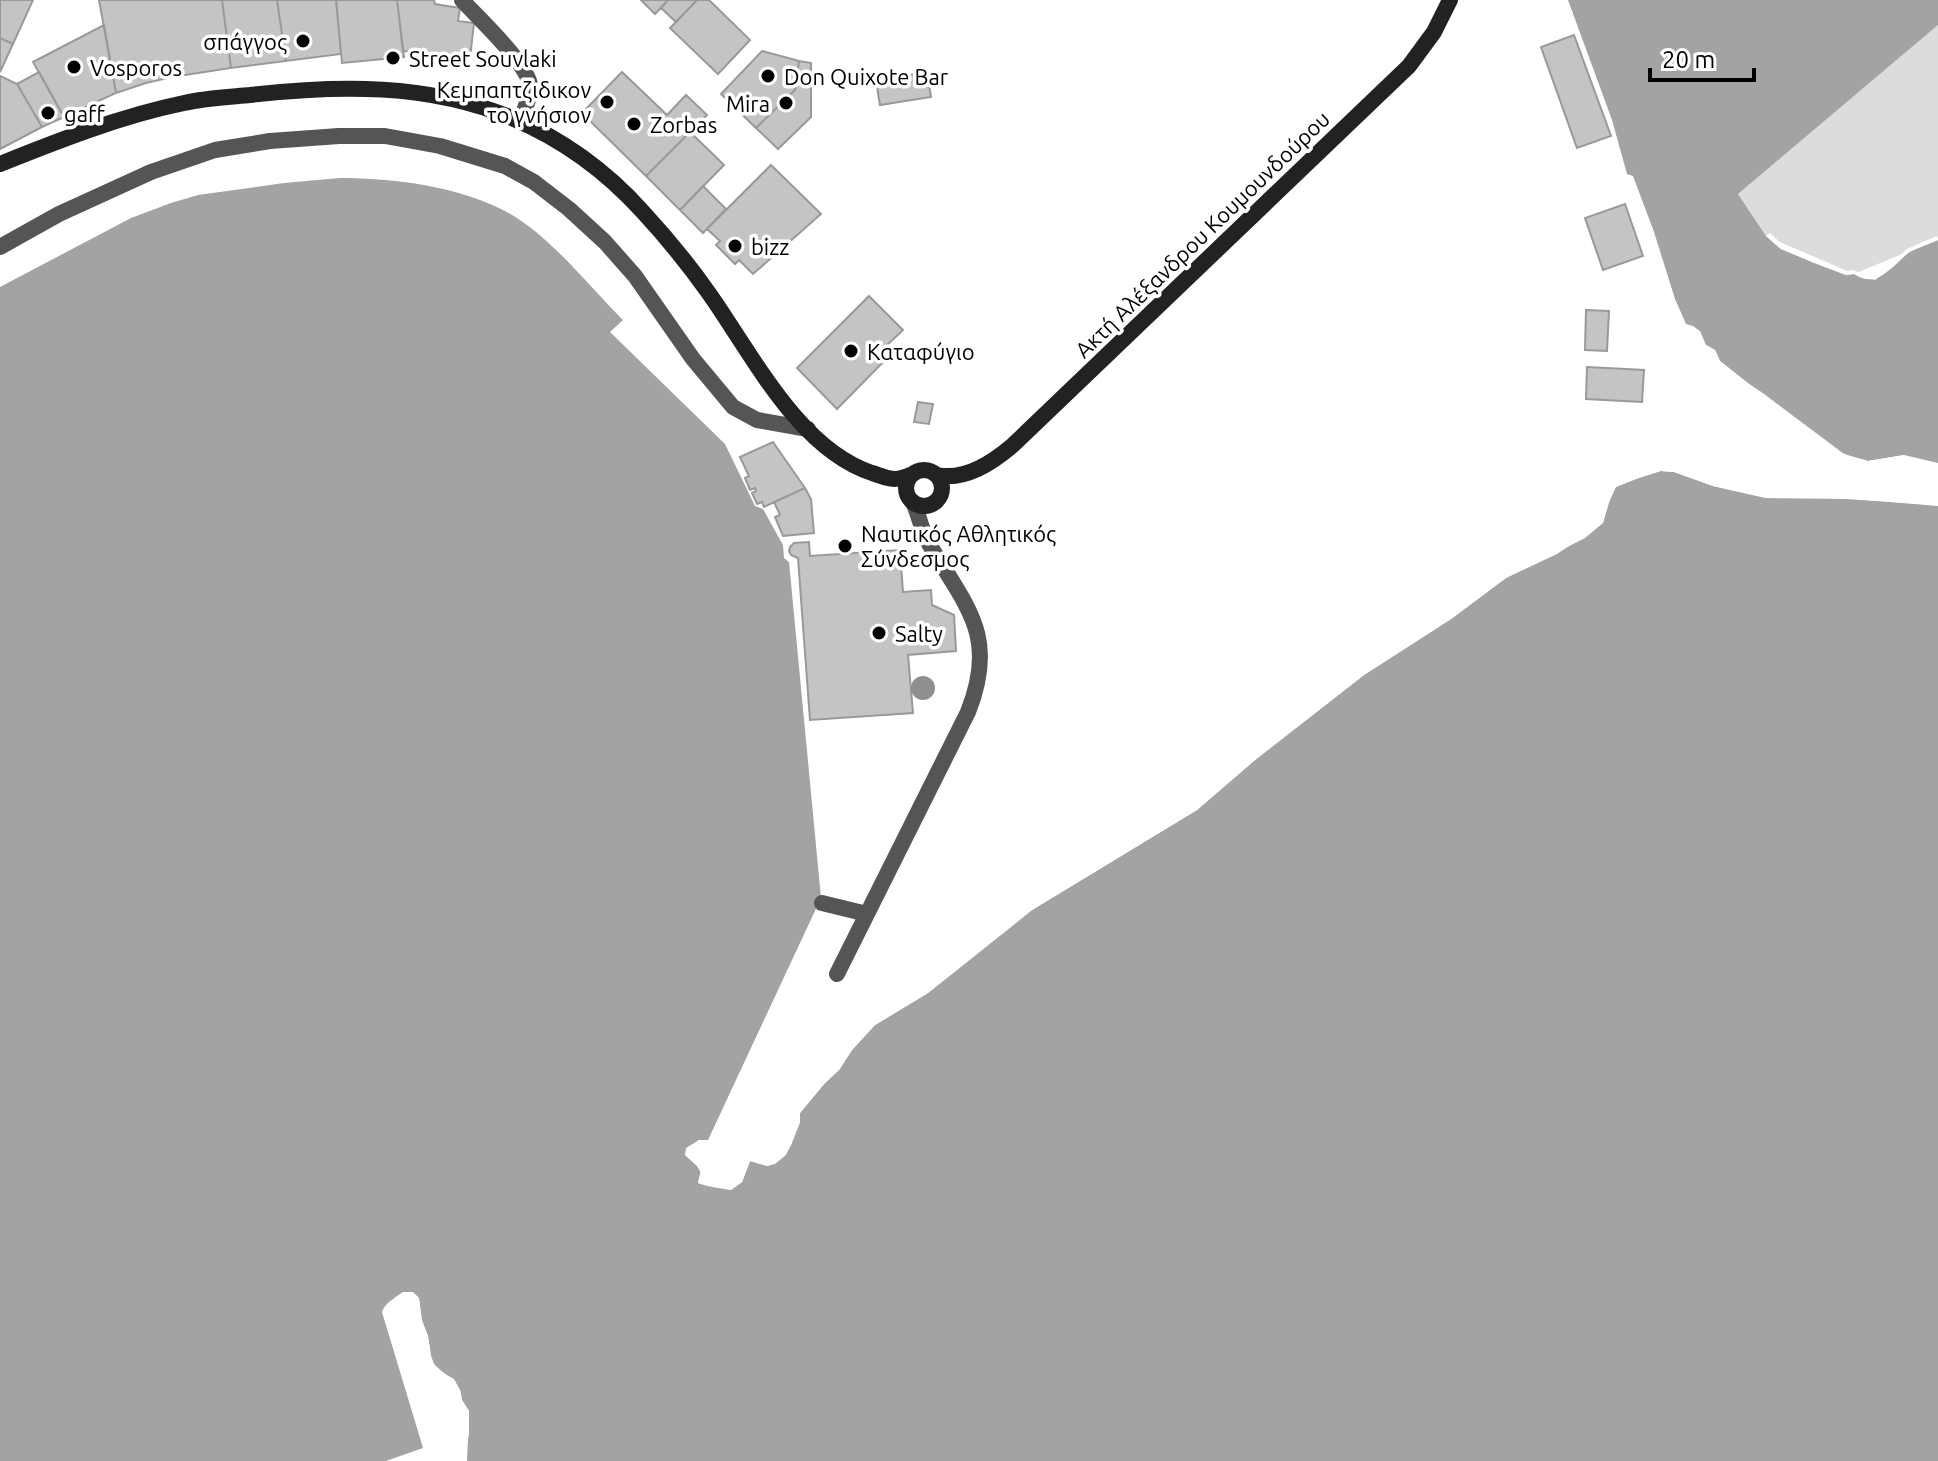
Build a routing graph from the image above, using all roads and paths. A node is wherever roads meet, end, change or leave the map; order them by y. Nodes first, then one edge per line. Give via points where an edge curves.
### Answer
1 (462, 0) edge
2 (1450, 0) edge
3 (520, 121) junction
4 (0, 164) edge
5 (0, 247) edge
6 (808, 429) junction
7 (913, 474) junction
8 (937, 475) junction
9 (960, 475) junction
10 (942, 492) junction
11 (918, 504) junction
12 (822, 903) dead end
13 (867, 914) junction
14 (837, 974) dead end

1 - 3 street via 526,73 530,85
2 - 9 street, Ακτή Αλέξανδρου Κουμουνδούρου via 1423,50 1388,86 1013,445 995,461
3 - 4 street via 426,94 295,90 157,109
3 - 6 street via 587,160 644,213
5 - 6 street via 151,172 215,150 339,136 385,136 440,146 505,166 534,182 605,242 733,407 757,420
6 - 7 street via 863,470 896,479
7 - 8 street via 928,470
7 - 11 street via 907,491
8 - 9 street
8 - 10 street
9 - 10 street
10 - 11 street via 936,502
11 - 13 street via 927,540 971,612 980,668 968,712
12 - 13 street
13 - 14 street

